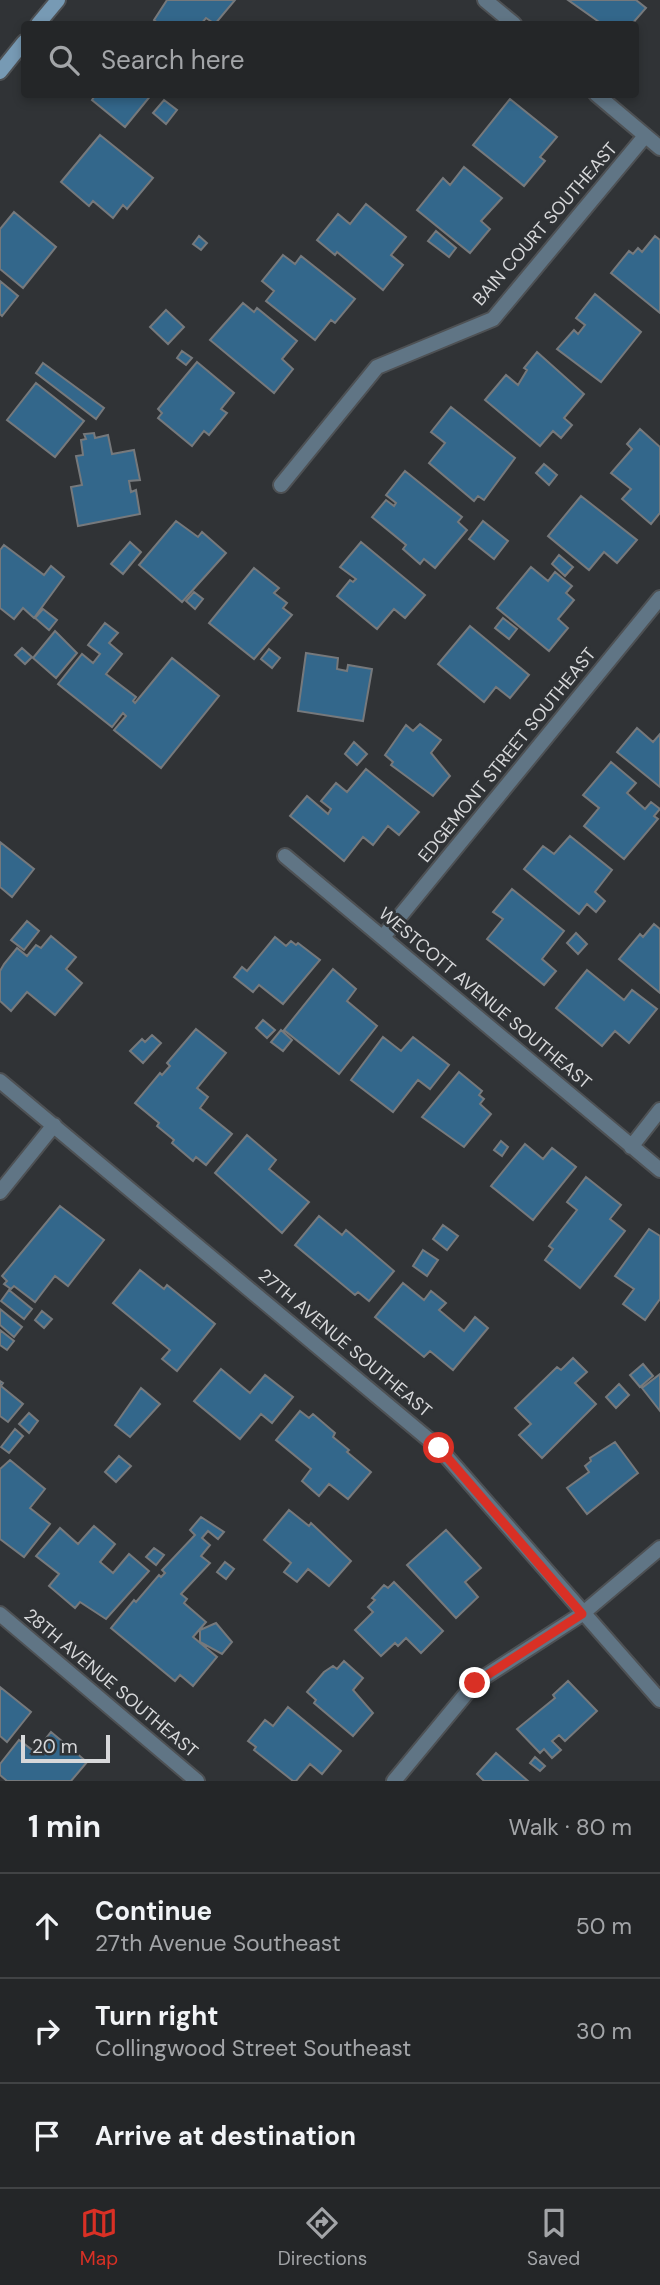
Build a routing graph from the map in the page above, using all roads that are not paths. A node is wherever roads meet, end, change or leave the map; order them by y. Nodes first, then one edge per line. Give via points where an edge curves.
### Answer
1 (58, 0) edge
2 (485, 0) edge
3 (40, 21) edge
4 (510, 21) edge
5 (21, 46) edge
6 (0, 72) edge
7 (601, 98) edge
8 (645, 136) junction
9 (660, 148) edge
10 (281, 485) dead end
11 (660, 598) edge
12 (285, 856) dead end
13 (383, 937) junction
14 (0, 1081) edge
15 (660, 1110) edge
16 (54, 1125) junction
17 (631, 1147) junction
18 (660, 1170) edge
19 (0, 1192) edge
20 (660, 1548) edge
21 (0, 1614) edge
22 (582, 1614) junction
23 (660, 1700) edge
24 (197, 1781) edge
25 (394, 1781) edge

1 - 3 main road
2 - 4 street
5 - 6 main road
7 - 8 street
8 - 9 street
8 - 10 street, BAIN COURT SOUTHEAST via 493,319 377,367
11 - 13 street, EDGEMONT STREET SOUTHEAST
12 - 13 street, WESTCOTT AVENUE SOUTHEAST
13 - 17 street, WESTCOTT AVENUE SOUTHEAST
14 - 16 street, 27TH AVENUE SOUTHEAST
15 - 17 street
16 - 19 street
16 - 22 street, 27TH AVENUE SOUTHEAST via 439,1448
17 - 18 street, WESTCOTT AVENUE SOUTHEAST
20 - 22 street
21 - 24 street, 28TH AVENUE SOUTHEAST
22 - 23 street, 27TH AVENUE SOUTHEAST
22 - 25 street via 475,1683

